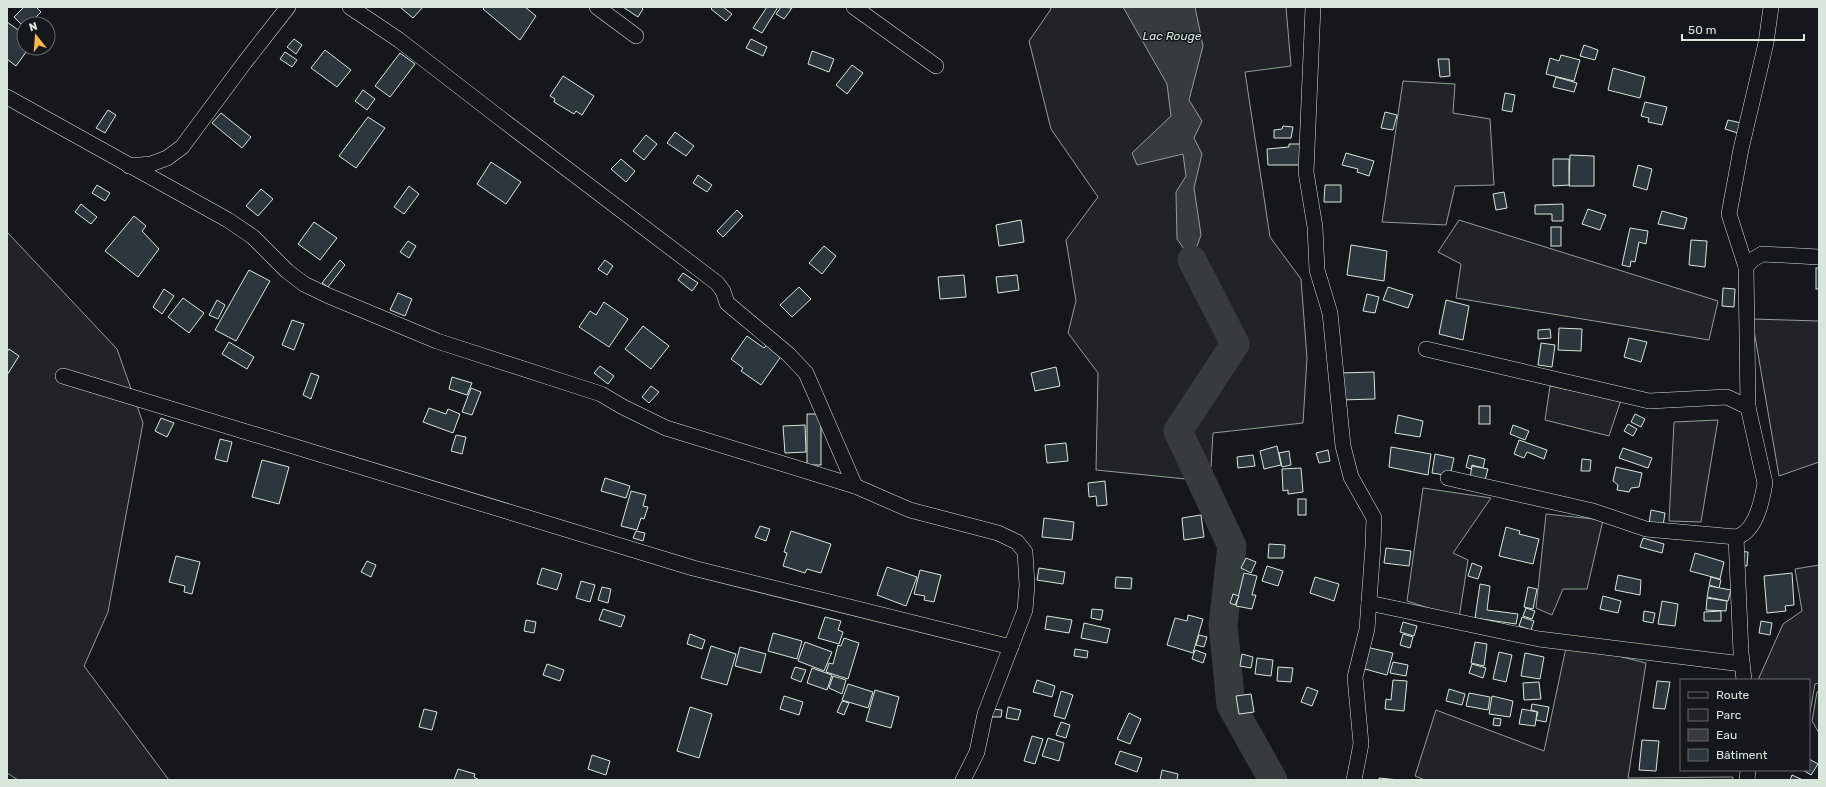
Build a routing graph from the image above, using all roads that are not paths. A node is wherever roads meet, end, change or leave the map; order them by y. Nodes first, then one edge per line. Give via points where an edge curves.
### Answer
1 (288, 7) edge
2 (350, 7) edge
3 (597, 7) edge
4 (854, 7) edge
5 (1313, 7) edge
6 (1771, 7) edge
7 (636, 36) dead end
8 (936, 66) dead end
9 (7, 97) edge
10 (129, 166) junction
11 (1819, 256) edge
12 (1746, 267) junction
13 (1426, 349) dead end
14 (63, 376) dead end
15 (1748, 407) junction
16 (1448, 478) dead end
17 (855, 486) junction
18 (1736, 537) junction
19 (1369, 603) junction
20 (1011, 647) junction
21 (1742, 664) junction
22 (1744, 679) edge
23 (962, 780) edge
24 (1354, 780) edge

1 - 10 street via 182,147 167,158 152,164
2 - 17 street via 399,40 717,283 727,303 806,372
3 - 7 street
4 - 8 street
5 - 19 street via 1306,172 1315,227 1317,270 1330,313 1343,446 1351,477 1374,518
6 - 12 street via 1766,43 1741,149 1729,214
9 - 10 street
10 - 17 street via 228,220 253,237 304,284 329,296 437,341 601,394 666,428
11 - 12 street via 1762,254
12 - 15 street
13 - 15 street via 1649,401 1727,397
14 - 20 street via 693,568
15 - 18 street via 1765,484 1752,526 1743,535
16 - 18 street via 1593,511 1646,529
17 - 20 street via 910,510 998,534 1017,542 1026,552 1027,585 1025,610
18 - 21 street
19 - 21 street via 1539,639
19 - 24 street via 1367,629 1355,677 1361,744
20 - 23 street via 985,714 977,752
21 - 22 street

